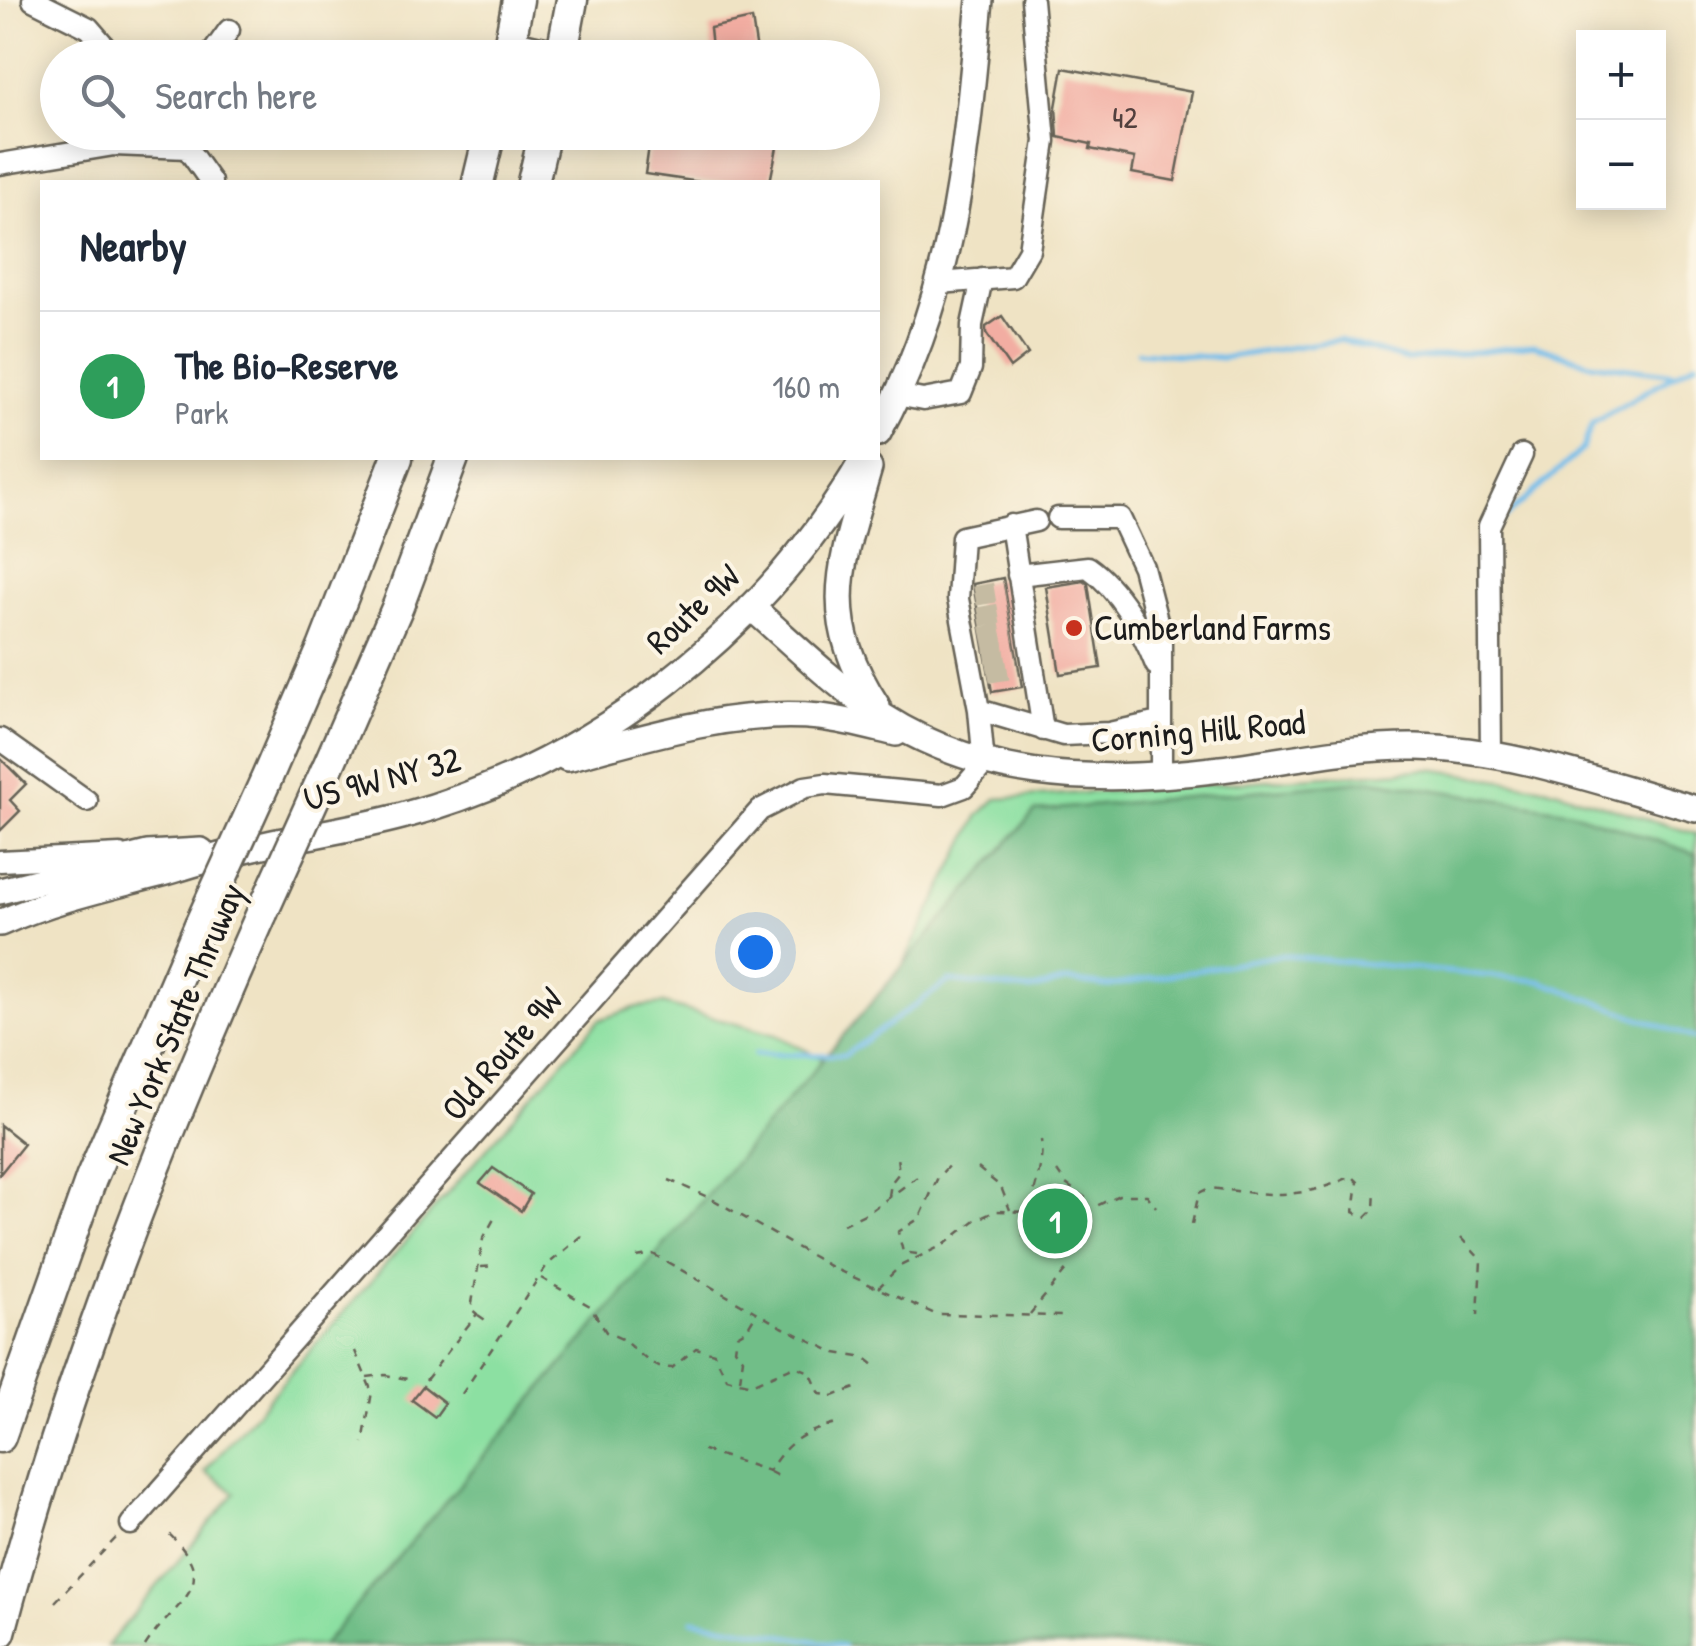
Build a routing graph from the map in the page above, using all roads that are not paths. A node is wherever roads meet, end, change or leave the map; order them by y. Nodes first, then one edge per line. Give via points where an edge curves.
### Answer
1 (34, 0) edge
2 (518, 0) edge
3 (572, 0) edge
4 (980, 0) edge
5 (1032, 0) edge
6 (229, 30) dead end
7 (100, 40) edge
8 (222, 40) edge
9 (510, 40) edge
10 (564, 40) edge
11 (64, 150) edge
12 (193, 150) edge
13 (486, 150) edge
14 (541, 150) edge
15 (0, 164) edge
16 (210, 180) edge
17 (478, 180) edge
18 (533, 180) edge
19 (982, 279) junction
20 (940, 283) junction
21 (897, 395) junction
22 (880, 431) edge
23 (1522, 456) dead end
24 (396, 460) edge
25 (452, 460) edge
26 (863, 460) edge
27 (871, 460) edge
28 (1058, 518) dead end
29 (1036, 521) dead end
30 (1011, 525) junction
31 (751, 606) junction
32 (1019, 624) junction
33 (1160, 677) junction
34 (979, 710) junction
35 (886, 718) junction
36 (1159, 722) junction
37 (1043, 730) junction
38 (0, 739) edge
39 (921, 740) junction
40 (1491, 755) junction
41 (984, 764) junction
42 (528, 768) junction
43 (1161, 775) junction
44 (87, 801) dead end
45 (1696, 809) edge
46 (251, 848) junction
47 (147, 854) junction
48 (0, 860) edge
49 (0, 891) edge
50 (0, 923) edge
51 (0, 1437) edge
52 (131, 1524) road end
53 (0, 1632) edge

1 - 7 street via 90,28
2 - 9 highway
3 - 10 highway
4 - 20 main road via 965,161
5 - 19 street via 1045,142 1030,250 1013,277
6 - 8 street
11 - 15 street
12 - 16 street
13 - 17 highway
14 - 18 highway
19 - 20 street
19 - 21 street via 972,368 960,393 923,400
20 - 21 main road
21 - 22 main road
23 - 40 street via 1489,526
24 - 51 highway, New York State Thruway, bridge via 323,648 91,1180
25 - 53 highway, New York State Thruway, bridge via 398,606 186,1086 120,1256
26 - 31 main road, Route 9W via 815,531
27 - 35 main road via 838,604 848,652
28 - 33 street via 1120,518 1144,566 1161,636
29 - 30 street
30 - 32 street
30 - 34 street via 962,537
31 - 35 main road, Corning Hill Road
31 - 42 main road, Route 9W via 645,698
32 - 33 street via 1088,567 1104,578 1150,648
32 - 37 street
33 - 36 street
34 - 37 street
34 - 41 street
35 - 39 main road, Corning Hill Road
36 - 37 street via 1109,733
36 - 43 street
38 - 44 street
39 - 41 main road, Corning Hill Road
39 - 42 main road via 839,720 770,716 691,726
40 - 43 main road, Corning Hill Road via 1389,748
40 - 45 main road, Corning Hill Road
41 - 43 main road, Corning Hill Road via 1054,776
41 - 52 street, Old Route 9W via 964,787 942,794 825,784 760,810
42 - 46 main road, US 9W NY 32 via 408,815
46 - 47 main road
46 - 50 main road via 79,894
47 - 48 street
47 - 49 main road

